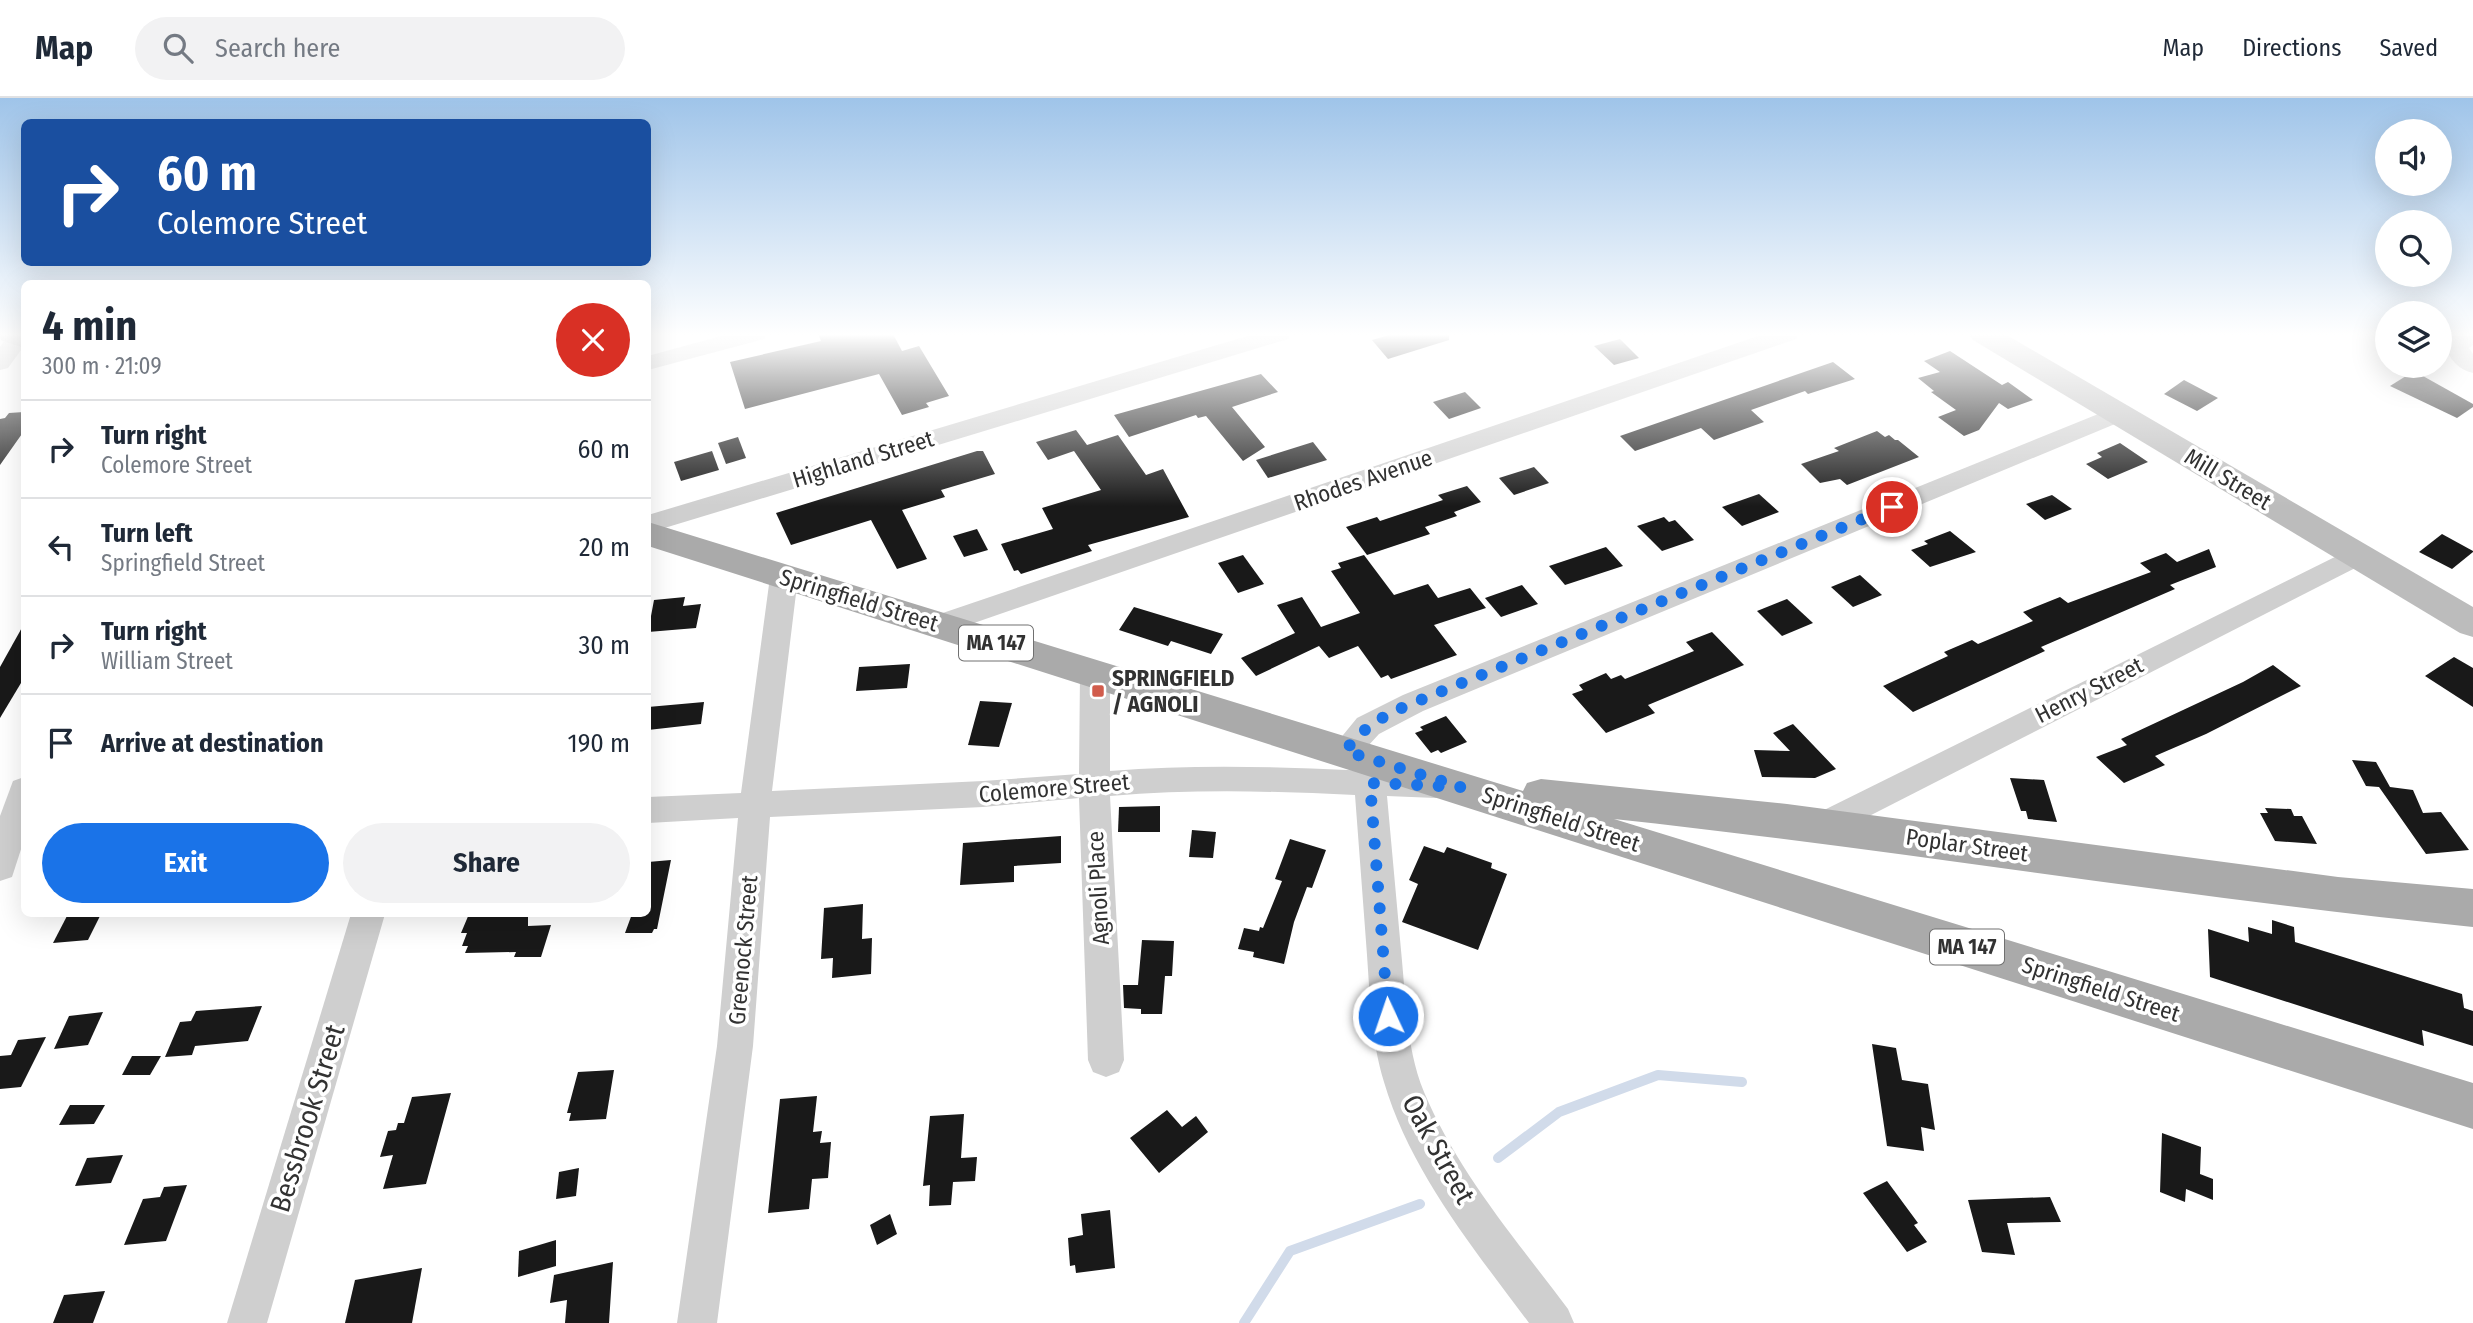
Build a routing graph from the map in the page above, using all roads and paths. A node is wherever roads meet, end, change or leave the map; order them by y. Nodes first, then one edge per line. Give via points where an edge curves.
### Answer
1 (1090, 391) edge
2 (1621, 391) edge
3 (2079, 391) edge
4 (2118, 414) junction
5 (651, 523) edge
6 (651, 535) edge
7 (2357, 555) junction
8 (784, 577) junction
9 (2473, 624) edge
10 (938, 625) junction
11 (1095, 674) junction
12 (1345, 751) junction
13 (1370, 783) junction
14 (1094, 784) junction
15 (1461, 787) junction
16 (21, 801) edge
17 (755, 804) junction
18 (651, 810) edge
19 (1821, 826) junction
20 (8, 849) edge
21 (2473, 908) edge
22 (367, 917) edge
23 (1106, 1060) dead end
24 (2473, 1106) edge
25 (247, 1323) edge
26 (697, 1323) edge
27 (1554, 1323) edge

1 - 5 street, Highland Street
2 - 10 street, Rhodes Avenue
3 - 4 street, Mill Street
4 - 7 street, Mill Street
4 - 12 street via 1413,703 1368,726
6 - 8 main road, Springfield Street / MA 147
7 - 9 street, Mill Street
7 - 19 street, Henry Street
8 - 10 main road, Springfield Street / MA 147
8 - 17 street, Greenock Street
10 - 11 main road, Springfield Street / MA 147
11 - 12 main road, Springfield Street / MA 147
11 - 14 street, Agnoli Place
12 - 15 main road, Springfield Street / MA 147
13 - 14 street, Colemore Street via 1215,777
13 - 15 street, Colemore Street
13 - 27 street, Oak Street via 1388,1016 1407,1097 1466,1200
14 - 17 street, Colemore Street
14 - 23 street, Agnoli Place
15 - 19 main road, Poplar Street
15 - 24 main road, Springfield Street / MA 147
16 - 20 street
17 - 18 street, Colemore Street
17 - 26 street, Greenock Street via 735,1046
19 - 21 main road, Poplar Street via 2258,886
22 - 25 street, Bessbrook Street

